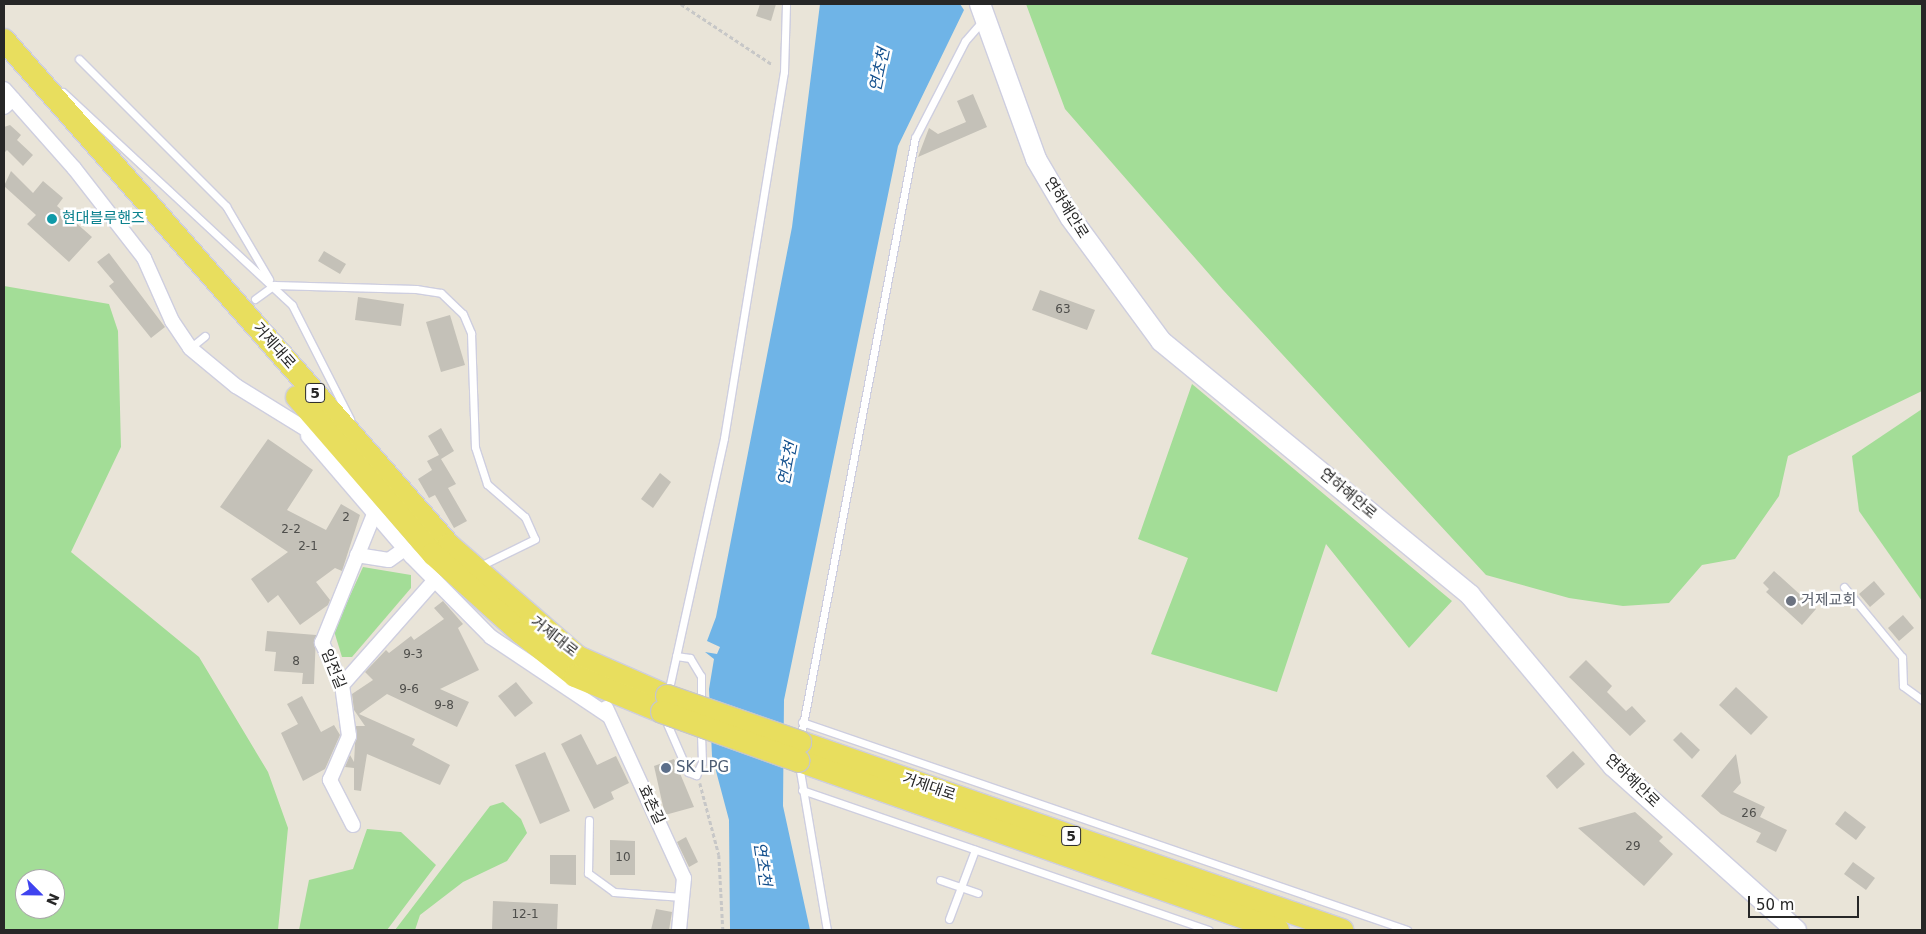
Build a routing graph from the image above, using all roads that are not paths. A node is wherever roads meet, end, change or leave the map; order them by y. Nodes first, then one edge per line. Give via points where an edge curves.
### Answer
1 (786, 4) edge
2 (982, 11) edge
3 (5, 48) edge
4 (79, 59) dead end
5 (7, 98) edge
6 (274, 285) junction
7 (255, 299) dead end
8 (205, 336) dead end
9 (190, 348) junction
10 (305, 431) junction
11 (353, 448) junction
12 (374, 514) junction
13 (405, 549) junction
14 (357, 555) junction
15 (475, 568) junction
16 (435, 580) junction
17 (1844, 587) dead end
18 (676, 656) junction
19 (342, 685) junction
20 (595, 685) junction
21 (1922, 700) edge
22 (664, 704) junction
23 (610, 716) junction
24 (800, 741) junction
25 (802, 790) junction
26 (589, 820) dead end
27 (353, 825) dead end
28 (976, 850) junction
29 (940, 880) dead end
30 (961, 888) junction
31 (978, 893) dead end
32 (682, 897) junction
33 (950, 919) dead end
34 (679, 930) edge
35 (827, 930) edge
36 (1209, 930) edge
37 (1278, 930) edge
38 (1342, 930) edge
39 (1407, 930) edge
40 (1796, 930) edge

1 - 18 lane via 784,72 724,438
2 - 24 lane via 915,138 840,547
2 - 40 street, 연하해안로 via 1036,159 1070,217 1161,340 1470,595 1613,766
3 - 6 lane
3 - 11 main road, 거제대로 / 5
4 - 6 lane via 226,206
5 - 9 street via 74,168 144,258
6 - 7 lane
6 - 11 lane via 292,305 339,390
6 - 15 lane via 416,289 441,293 462,314 471,333 475,447 487,484 525,517 535,539
8 - 9 lane
9 - 10 street
10 - 11 street
10 - 12 street
11 - 15 main road, 거제대로 / 5
11 - 20 main road, 거제대로 / 5 via 433,554 521,633 575,676
12 - 13 street
12 - 14 street, 임전길
13 - 14 street via 389,560
13 - 16 street
14 - 19 street, 임전길 via 322,643
15 - 22 main road, 거제대로 / 5 via 578,657
16 - 19 street
16 - 23 street via 491,637
17 - 21 lane via 1902,657 1903,686
18 - 22 lane
18 - 22 lane via 690,658 701,676 702,762 696,775 688,772
19 - 27 street, 임전길 via 349,736 330,780
20 - 22 main road, 거제대로 / 5
20 - 23 street, 효촌길
22 - 24 main road, 거제대로 / 5, bridge
23 - 32 street, 효촌길 via 684,878
24 - 25 lane
24 - 37 main road, 거제대로 / 5
24 - 38 main road, 거제대로 / 5
24 - 39 lane
25 - 28 lane
25 - 35 lane
26 - 32 lane via 588,873 614,892
28 - 30 lane
28 - 36 lane
29 - 30 lane
30 - 31 lane
30 - 33 lane
32 - 34 street, 효촌길

